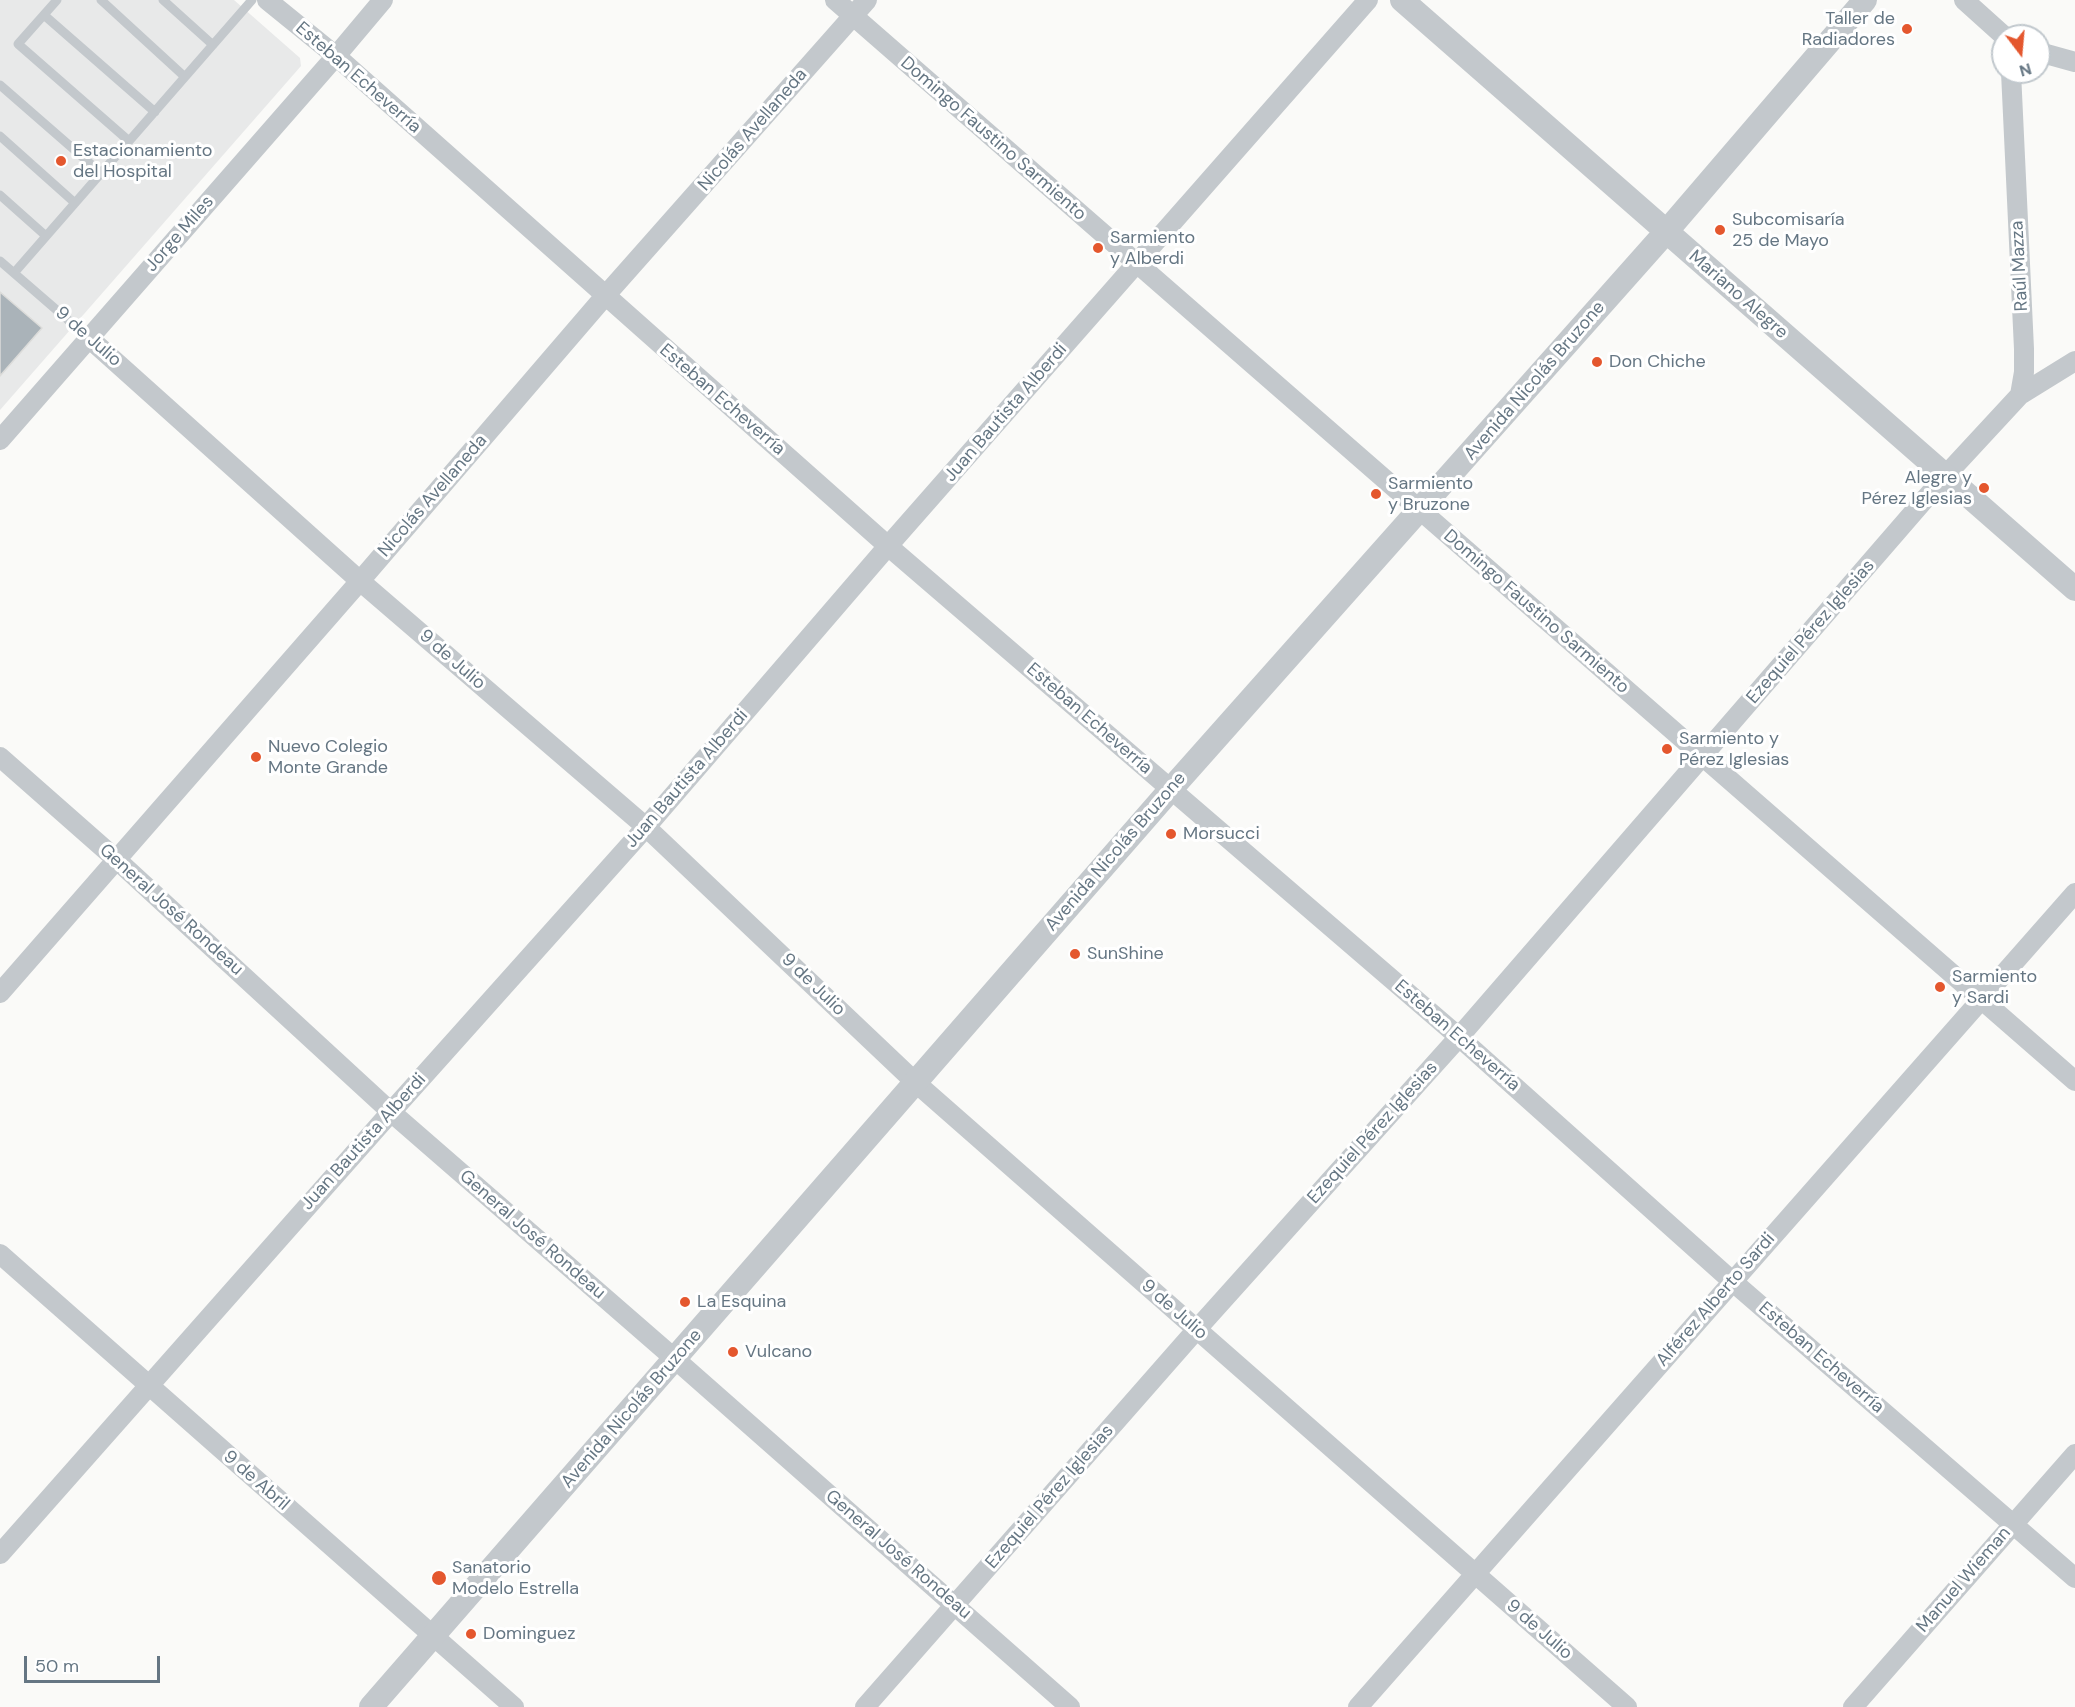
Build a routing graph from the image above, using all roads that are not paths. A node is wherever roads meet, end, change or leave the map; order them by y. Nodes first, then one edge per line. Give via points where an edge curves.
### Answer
1 (57, 0) edge
2 (101, 0) edge
3 (164, 0) edge
4 (252, 0) edge
5 (267, 0) edge
6 (383, 0) edge
7 (835, 0) edge
8 (867, 0) edge
9 (1368, 0) edge
10 (1402, 0) edge
11 (1865, 0) edge
12 (1964, 0) edge
13 (44, 15) junction
14 (853, 16) junction
15 (1991, 24) edge
16 (213, 45) junction
17 (2051, 55) edge
18 (336, 56) junction
19 (2075, 62) edge
20 (185, 77) junction
21 (2012, 84) edge
22 (0, 85) edge
23 (155, 112) junction
24 (0, 136) edge
25 (129, 141) junction
26 (101, 173) junction
27 (0, 195) edge
28 (75, 203) junction
29 (1666, 232) junction
30 (46, 236) junction
31 (0, 261) edge
32 (1137, 264) junction
33 (14, 273) junction
34 (605, 296) junction
35 (89, 338) junction
36 (2075, 362) edge
37 (2020, 395) junction
38 (0, 440) edge
39 (1945, 476) junction
40 (1420, 510) junction
41 (888, 546) junction
42 (360, 581) junction
43 (2075, 589) edge
44 (0, 757) edge
45 (1703, 757) junction
46 (1171, 789) junction
47 (646, 827) junction
48 (117, 860) junction
49 (2075, 894) edge
50 (0, 993) edge
51 (1982, 1000) junction
52 (1459, 1037) junction
53 (2075, 1081) edge
54 (915, 1082) junction
55 (391, 1112) junction
56 (0, 1254) edge
57 (1732, 1281) junction
58 (1197, 1329) junction
59 (675, 1359) junction
60 (148, 1386) junction
61 (2075, 1454) edge
62 (2013, 1524) junction
63 (0, 1554) edge
64 (1476, 1574) junction
65 (2075, 1578) edge
66 (954, 1606) junction
67 (433, 1636) junction
68 (371, 1707) edge
69 (514, 1707) edge
70 (866, 1707) edge
71 (1070, 1707) edge
72 (1358, 1707) edge
73 (1627, 1707) edge
74 (1853, 1707) edge

1 - 13 lane
2 - 20 lane
3 - 16 lane
4 - 16 lane
5 - 18 street, Esteban Echeverría
6 - 18 street, Jorge Miles
7 - 14 street, Domingo Faustino Sarmiento
8 - 14 street, Nicolás Avellaneda
9 - 32 street, Juan Bautista Alberdi
10 - 29 street, Mariano Alegre
11 - 29 street, Avenida Nicolás Bruzone
12 - 15 street
13 - 23 lane
13 - 25 lane via 18,44
14 - 32 street, Domingo Faustino Sarmiento
14 - 34 street, Nicolás Avellaneda
16 - 20 lane
17 - 19 street
18 - 34 street, Esteban Echeverría
18 - 35 street, Jorge Miles
20 - 23 lane
21 - 37 street, Raúl Mazza via 2024,349
22 - 26 lane
23 - 25 lane
24 - 28 lane
25 - 26 lane
26 - 28 lane
27 - 30 lane
28 - 30 lane
29 - 39 street, Mariano Alegre
29 - 40 street, Avenida Nicolás Bruzone
30 - 33 lane
31 - 33 lane, 9 de Julio
32 - 40 street, Domingo Faustino Sarmiento
32 - 41 street, Juan Bautista Alberdi
33 - 35 lane, 9 de Julio
34 - 41 street, Esteban Echeverría
34 - 42 street, Nicolás Avellaneda
35 - 38 street, Jorge Miles
35 - 42 street, 9 de Julio
36 - 37 street
37 - 39 street, Ezequiel Pérez Iglesias
39 - 43 street, Mariano Alegre
39 - 45 street, Ezequiel Pérez Iglesias
40 - 45 street, Domingo Faustino Sarmiento
40 - 46 street, Avenida Nicolás Bruzone
41 - 46 street, Esteban Echeverría
41 - 47 street, Juan Bautista Alberdi
42 - 47 street, 9 de Julio
42 - 48 street, Nicolás Avellaneda
44 - 48 street, General José Rondeau
45 - 51 street, Domingo Faustino Sarmiento
45 - 52 street, Ezequiel Pérez Iglesias
46 - 52 street, Esteban Echeverría
46 - 54 street, Avenida Nicolás Bruzone
47 - 54 street, 9 de Julio
47 - 55 street, Juan Bautista Alberdi
48 - 50 street, Nicolás Avellaneda
48 - 55 street, General José Rondeau
49 - 51 street, Alférez Alberto Sardi
51 - 53 street, Domingo Faustino Sarmiento
51 - 57 street, Alférez Alberto Sardi
52 - 57 street, Esteban Echeverría
52 - 58 street, Ezequiel Pérez Iglesias
54 - 58 street, 9 de Julio
54 - 59 street, Avenida Nicolás Bruzone
55 - 59 street, General José Rondeau
55 - 60 street, Juan Bautista Alberdi
56 - 60 street, 9 de Abril
57 - 62 street, Esteban Echeverría
57 - 64 street, Alférez Alberto Sardi
58 - 64 street, 9 de Julio
58 - 66 street, Ezequiel Pérez Iglesias
59 - 66 street, General José Rondeau
59 - 67 street, Avenida Nicolás Bruzone
60 - 63 street, Juan Bautista Alberdi
60 - 67 street, 9 de Abril
61 - 62 street, Manuel Wieman
62 - 65 street, Esteban Echeverría
62 - 74 street, Manuel Wieman
64 - 72 street, Alférez Alberto Sardi
64 - 73 street, 9 de Julio
66 - 70 street, Ezequiel Pérez Iglesias
66 - 71 street, General José Rondeau
67 - 68 street, Avenida Nicolás Bruzone
67 - 69 street, 9 de Abril

